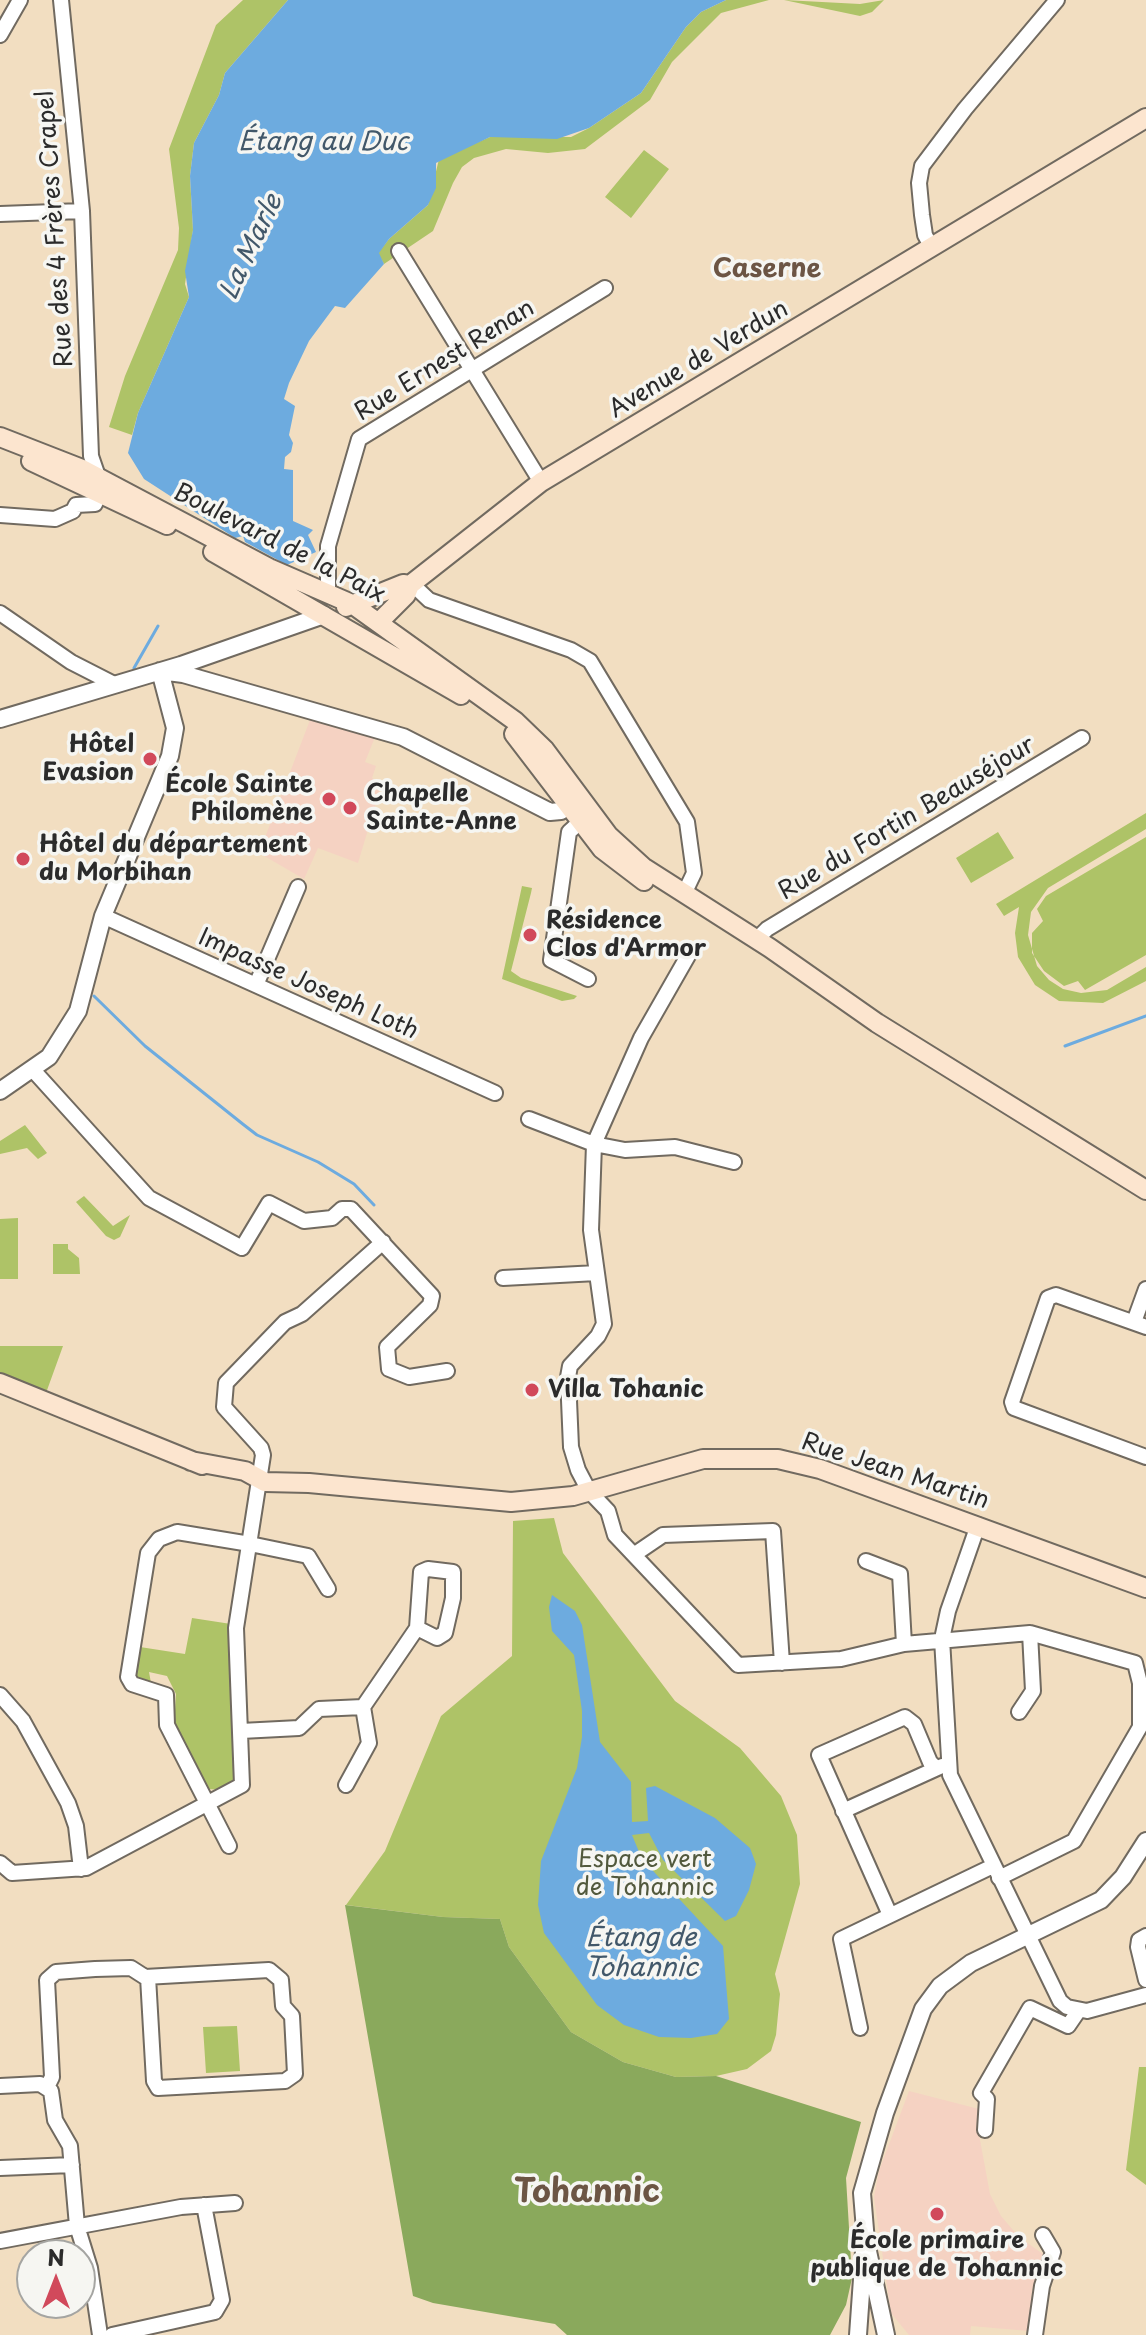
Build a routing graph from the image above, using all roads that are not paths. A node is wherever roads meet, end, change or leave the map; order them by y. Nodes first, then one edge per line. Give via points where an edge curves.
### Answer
1 (20, 0) edge
2 (61, 0) edge
3 (1057, 0) edge
4 (0, 35) edge
5 (1146, 118) edge
6 (82, 211) junction
7 (0, 214) edge
8 (932, 248) junction
9 (399, 251) dead end
10 (605, 288) dead end
11 (470, 370) junction
12 (0, 437) edge
13 (0, 449) edge
14 (89, 475) junction
15 (541, 482) junction
16 (76, 505) junction
17 (0, 515) edge
18 (411, 584) junction
19 (328, 591) junction
20 (338, 610) junction
21 (0, 613) edge
22 (379, 622) junction
23 (160, 671) junction
24 (448, 673) junction
25 (116, 685) junction
26 (0, 719) edge
27 (1082, 738) dead end
28 (574, 802) junction
29 (580, 822) junction
30 (298, 887) dead end
31 (684, 894) junction
32 (103, 916) junction
33 (756, 940) junction
34 (689, 954) dead end
35 (588, 979) dead end
36 (256, 985) junction
37 (829, 990) junction
38 (33, 1070) junction
39 (0, 1091) edge
40 (495, 1093) dead end
41 (529, 1119) dead end
42 (594, 1144) junction
43 (734, 1162) dead end
44 (1146, 1190) edge
45 (383, 1242) junction
46 (597, 1273) junction
47 (503, 1278) dead end
48 (1146, 1289) edge
49 (1140, 1325) edge
50 (447, 1371) dead end
51 (0, 1383) edge
52 (1146, 1457) edge
53 (258, 1477) junction
54 (589, 1491) junction
55 (978, 1525) junction
56 (250, 1544) junction
57 (635, 1554) junction
58 (866, 1561) dead end
59 (1127, 1582) junction
60 (1146, 1588) edge
61 (328, 1589) dead end
62 (1146, 1595) edge
63 (417, 1628) junction
64 (1030, 1633) junction
65 (942, 1639) junction
66 (904, 1644) junction
67 (782, 1663) junction
68 (0, 1695) edge
69 (363, 1707) junction
70 (1019, 1712) dead end
71 (241, 1731) junction
72 (943, 1766) junction
73 (346, 1785) dead end
74 (207, 1806) junction
75 (843, 1811) junction
76 (1146, 1841) edge
77 (229, 1846) dead end
78 (0, 1863) edge
79 (81, 1869) junction
80 (996, 1872) junction
81 (890, 1915) junction
82 (1028, 1936) junction
83 (1146, 1936) edge
84 (148, 1977) junction
85 (1146, 1980) edge
86 (1146, 1995) edge
87 (1079, 2010) junction
88 (860, 2028) dead end
89 (0, 2086) edge
90 (47, 2087) junction
91 (985, 2130) dead end
92 (72, 2165) junction
93 (0, 2168) edge
94 (235, 2203) dead end
95 (204, 2205) junction
96 (77, 2226) junction
97 (1043, 2235) dead end
98 (0, 2241) edge
99 (866, 2242) junction
100 (100, 2335) edge
101 (112, 2335) edge
102 (858, 2335) edge
103 (886, 2335) edge
104 (1035, 2335) edge

1 - 4 street
2 - 6 street, Rue des 4 Frères Crapel
3 - 8 street via 922,166 922,215
5 - 8 main road, Avenue de Verdun
6 - 7 street
6 - 14 street, Rue des 4 Frères Crapel
8 - 15 main road, Avenue de Verdun
9 - 11 street
10 - 11 street, Rue Ernest Renan
11 - 15 street
11 - 19 street, Rue Ernest Renan via 359,439 328,546
12 - 14 main road, Boulevard de la Paix
13 - 14 main road, Boulevard de la Paix
14 - 16 street, Rue des 4 Frères Crapel via 70,496
14 - 16 street via 95,504
14 - 19 main road, Boulevard de la Paix via 269,568
14 - 20 main road, Boulevard de la Paix via 238,566
15 - 18 main road, Avenue de Verdun
16 - 17 street via 55,519
18 - 20 main road, Avenue de Verdun
18 - 22 main road, Avenue de Verdun
18 - 31 street via 429,600 590,661 687,822 694,873
19 - 20 main road, Boulevard de la Paix
20 - 22 main road, Boulevard de la Paix
20 - 23 street, Avenue de Verdun
20 - 24 main road via 343,619
20 - 28 main road, Boulevard de la Paix via 496,718
21 - 25 street via 71,662
22 - 24 main road, Boulevard de la Paix
23 - 25 street, Avenue de Verdun
23 - 28 street via 403,737 537,808 556,813
23 - 32 street via 175,728 170,756
24 - 28 main road, Boulevard de la Paix via 515,721 545,750
25 - 26 street, Avenue de Verdun
27 - 33 street, Rue du Fortin Beauséjour
28 - 29 main road, Boulevard de la Paix
28 - 31 main road, Boulevard de la Paix via 625,852
29 - 35 street via 569,832 551,960
29 - 37 main road, Boulevard de la Paix via 613,860 790,974
30 - 36 street
31 - 33 main road, Boulevard de la Paix
32 - 36 street, Impasse Joseph Loth
32 - 38 street via 78,1011 57,1047
33 - 37 main road, Boulevard de la Paix
34 - 42 street via 641,1038
36 - 40 street, Impasse Joseph Loth
37 - 44 main road
38 - 39 street
38 - 45 street via 149,1198 242,1248 269,1203 304,1221 332,1218 346,1207
41 - 42 street
42 - 43 street via 625,1150 675,1147
42 - 46 street via 591,1230
45 - 50 street via 432,1296 430,1305 387,1347 389,1369 409,1377
45 - 53 street via 302,1314 285,1322 227,1380 224,1407 263,1451
46 - 47 street
46 - 54 street via 604,1324 570,1366 568,1377 571,1447
48 - 49 street
49 - 52 street via 1056,1295 1048,1298 1012,1402 1014,1408
51 - 53 main road, Rue Jean Martin via 191,1461 235,1477
53 - 54 main road, Rue Jean Martin via 511,1502
53 - 56 street
54 - 55 main road, Rue Jean Martin via 703,1459 769,1458 820,1469
54 - 57 street via 608,1511 615,1535
55 - 59 main road, Rue Jean Martin
55 - 65 street
56 - 61 street via 308,1556
56 - 71 street via 236,1628
56 - 74 street via 177,1532 155,1542 147,1558 131,1653 129,1681 166,1695 167,1725
57 - 67 street via 733,1663
57 - 67 street via 663,1535 773,1531
58 - 66 street via 900,1574
59 - 60 main road, Rue Jean Martin
59 - 62 main road, Rue Jean Martin
63 - 63 street via 437,1638 445,1633 453,1572 421,1572
63 - 69 street
64 - 65 street
64 - 70 street via 1033,1691
64 - 80 street via 1132,1661 1139,1672 1142,1721 1074,1841
65 - 66 street
65 - 72 street
66 - 67 street via 845,1659
68 - 79 street via 23,1721 68,1803
69 - 71 street via 319,1709 297,1728
69 - 73 street via 369,1743
71 - 74 street via 242,1785
72 - 75 street
72 - 75 street via 930,1762 914,1724 905,1717 822,1752 820,1761
72 - 80 street
74 - 77 street
74 - 79 street
75 - 81 street
76 - 82 street via 1101,1900
78 - 79 street via 12,1873
80 - 81 street
80 - 82 street
81 - 88 street via 841,1939
82 - 87 street via 1054,1994
82 - 99 street via 959,1971 923,2009 866,2171
83 - 85 street via 1138,1947
84 - 84 street via 269,1970 281,1980 283,2006 292,2016 295,2074 285,2081 158,2088
84 - 90 street via 127,1968 62,1971 49,1978 52,2077
86 - 87 street
87 - 91 street via 1068,2026 1030,2008 981,2093 987,2099
89 - 90 street
90 - 92 street
92 - 93 street
92 - 96 street
94 - 95 street
95 - 96 street
95 - 101 street via 222,2300 215,2312
96 - 98 street
96 - 100 street via 90,2268
97 - 104 street via 1053,2252
99 - 102 street
99 - 103 street

